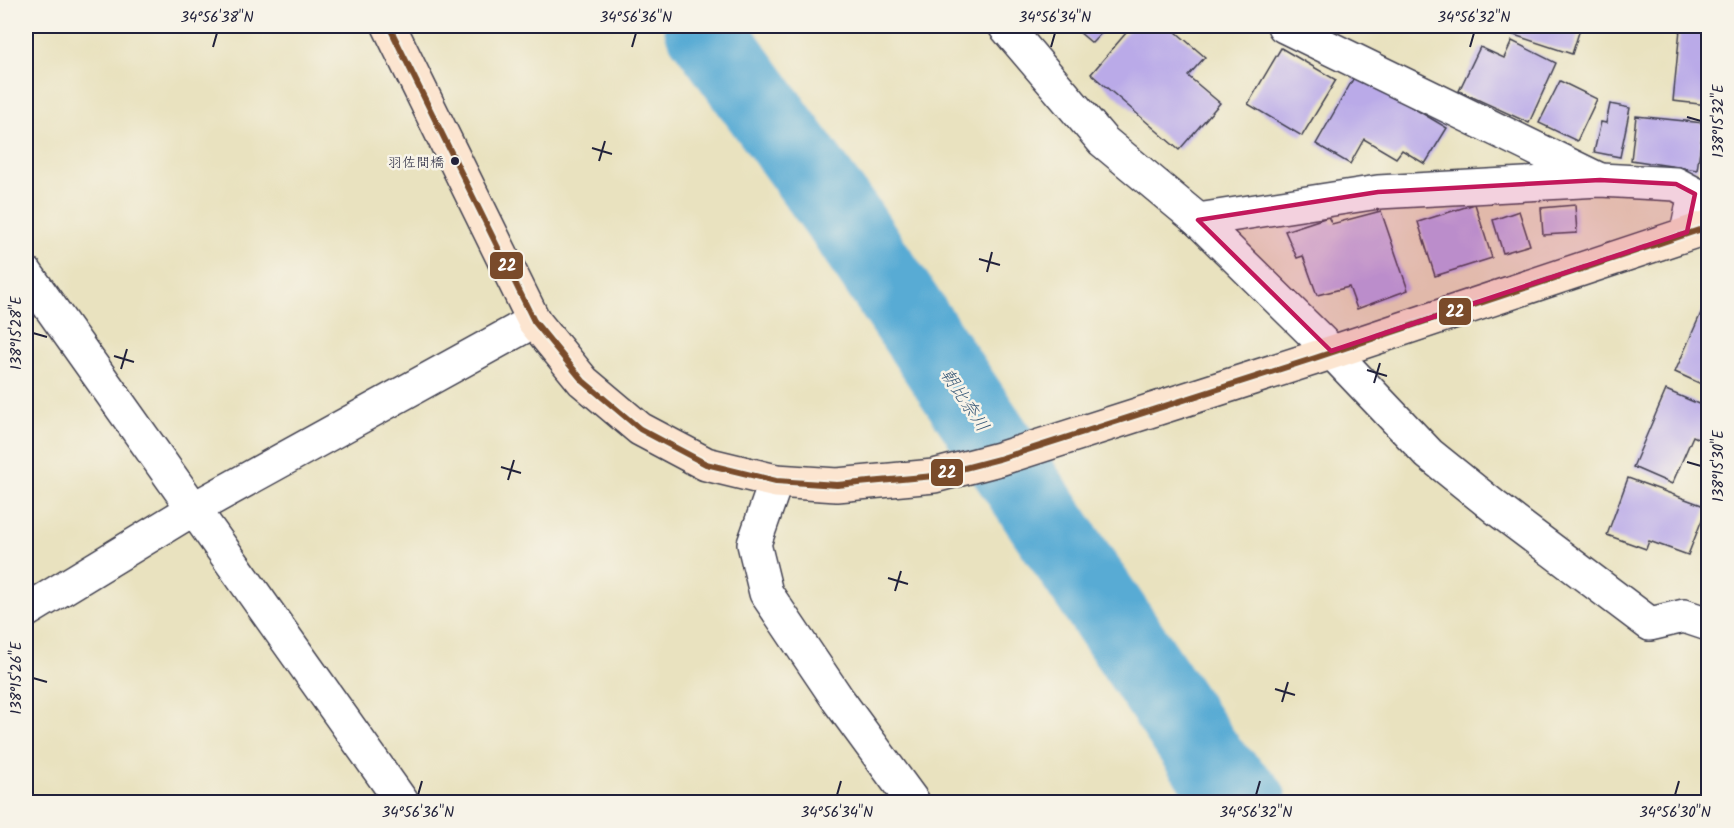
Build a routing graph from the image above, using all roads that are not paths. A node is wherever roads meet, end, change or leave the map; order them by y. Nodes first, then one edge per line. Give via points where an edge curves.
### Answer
1 (389, 26) edge
2 (1005, 26) edge
3 (1284, 26) edge
4 (1600, 180) junction
5 (1198, 220) junction
6 (1698, 230) edge
7 (26, 273) edge
8 (534, 321) junction
9 (1323, 354) junction
10 (776, 482) junction
11 (195, 508) junction
12 (26, 611) edge
13 (1708, 624) edge
14 (402, 802) edge
15 (913, 802) edge

1 - 8 main road
2 - 5 street via 1102,141
3 - 4 street
4 - 5 street via 1378,192
4 - 6 street via 1676,184 1695,194
5 - 9 street
6 - 9 main road
7 - 11 street
8 - 10 main road via 583,381 640,429 706,464
8 - 11 street
9 - 10 main road via 999,459 933,476 837,485
9 - 13 street via 1429,454 1650,624 1684,616
10 - 15 street via 754,544 766,593
11 - 12 street
11 - 14 street

